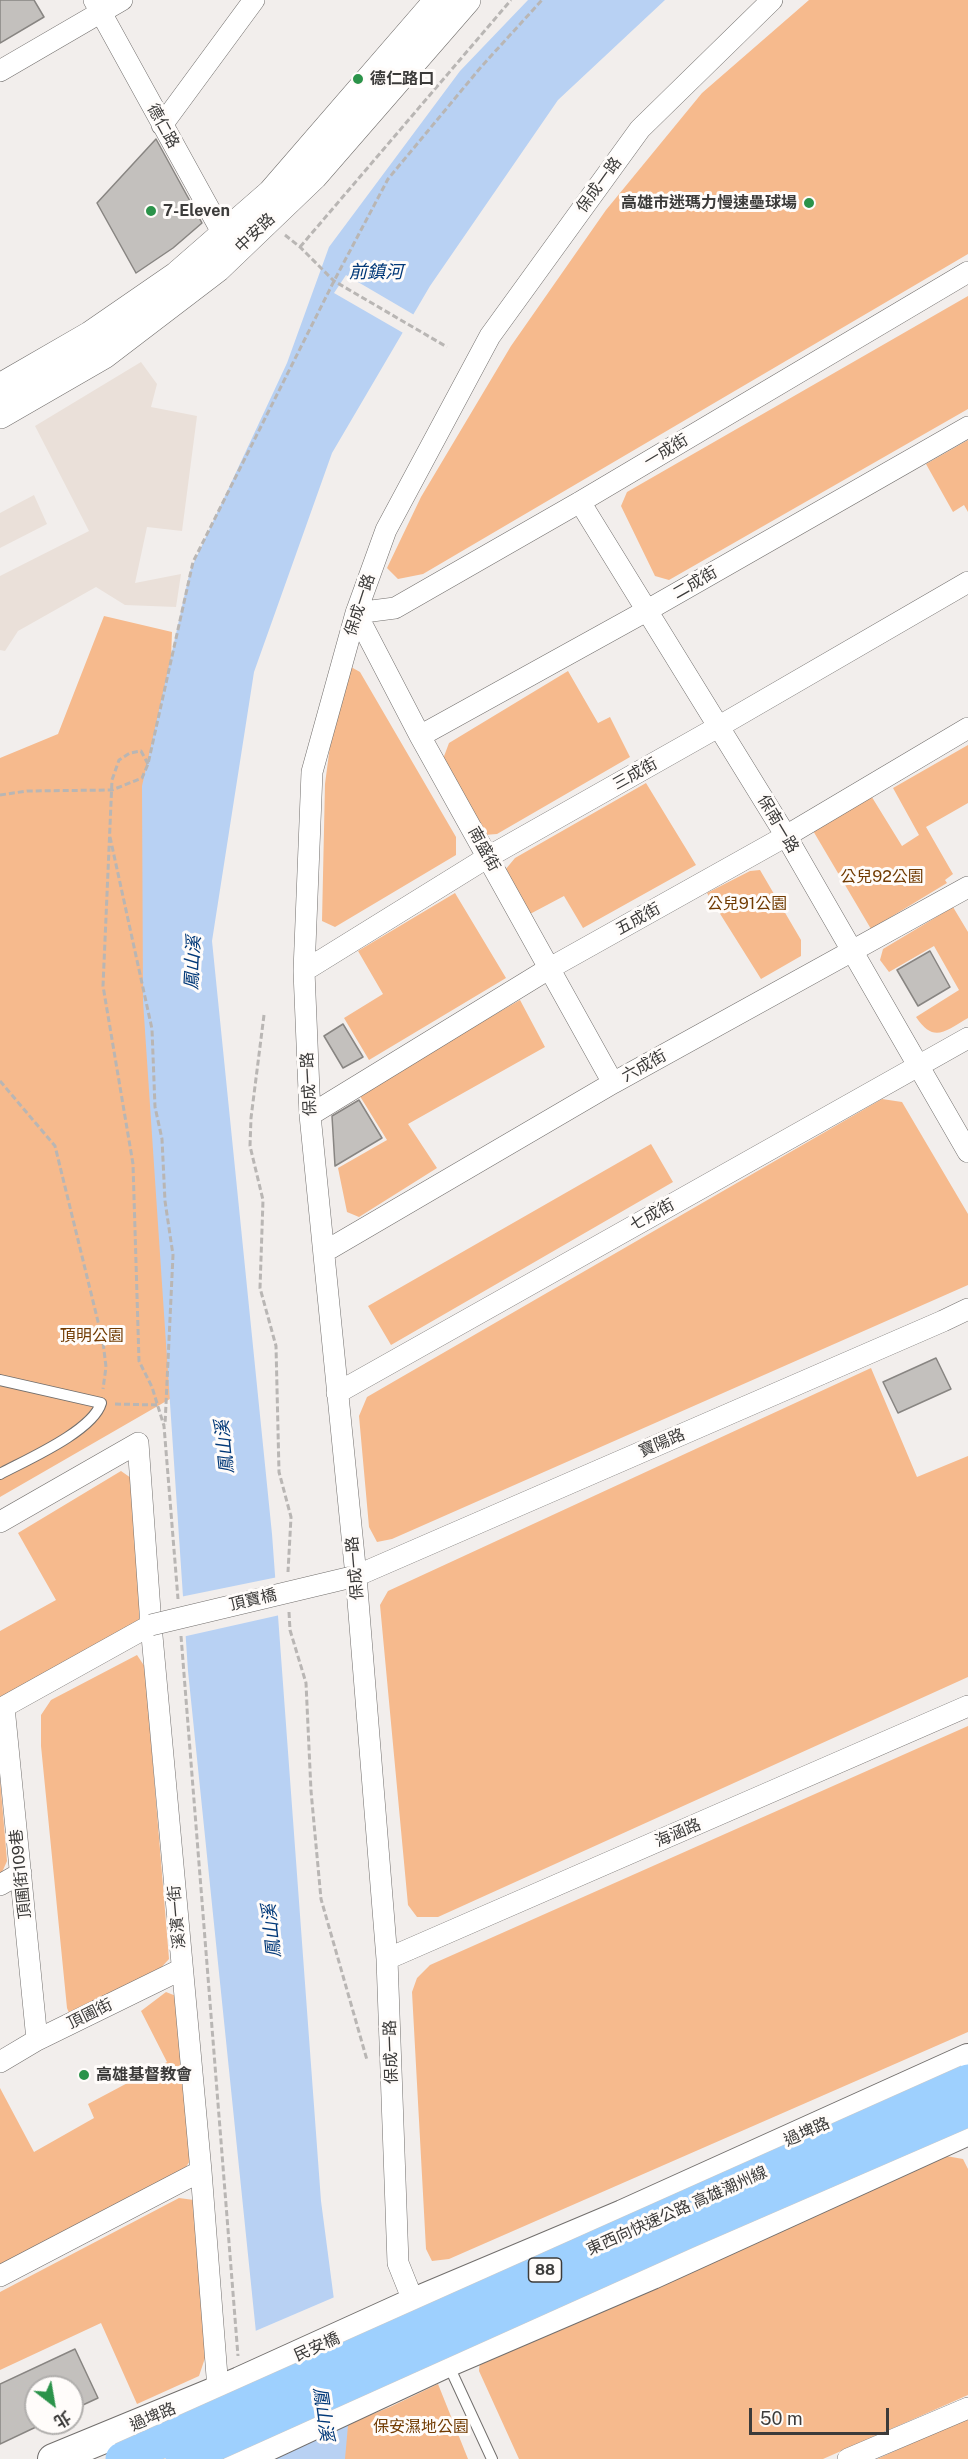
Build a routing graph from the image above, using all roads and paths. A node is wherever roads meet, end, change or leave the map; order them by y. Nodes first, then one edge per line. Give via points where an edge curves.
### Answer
1 (122, 0) edge
2 (254, 0) edge
3 (438, 0) edge
4 (466, 0) edge
5 (511, 0) edge
6 (542, 0) edge
7 (772, 0) edge
8 (98, 7) edge
9 (0, 71) edge
10 (162, 125) junction
11 (267, 221) junction
12 (230, 242) junction
13 (300, 247) junction
14 (968, 272) edge
15 (334, 281) junction
16 (447, 347) dead end
17 (0, 387) edge
18 (0, 415) edge
19 (968, 427) edge
20 (580, 502) junction
21 (968, 582) edge
22 (646, 611) junction
23 (356, 613) junction
24 (718, 727) junction
25 (968, 728) edge
26 (420, 736) junction
27 (148, 764) junction
28 (112, 790) junction
29 (0, 795) edge
30 (109, 833) junction
31 (786, 836) junction
32 (488, 857) junction
33 (968, 887) edge
34 (853, 952) junction
35 (550, 969) junction
36 (304, 971) junction
37 (264, 1015) dead end
38 (968, 1038) edge
39 (918, 1065) junction
40 (0, 1081) edge
41 (614, 1083) junction
42 (310, 1115) junction
43 (968, 1152) edge
44 (324, 1252) junction
45 (968, 1309) edge
46 (0, 1380) edge
47 (337, 1393) junction
48 (101, 1403) junction
49 (158, 1406) junction
50 (165, 1432) junction
51 (0, 1474) edge
52 (0, 1522) edge
53 (288, 1572) dead end
54 (356, 1576) junction
55 (289, 1606) dead end
56 (179, 1610) dead end
57 (151, 1625) junction
58 (181, 1634) dead end
59 (968, 1707) edge
60 (2, 1708) edge
61 (21, 1873) junction
62 (0, 1885) edge
63 (387, 1959) junction
64 (182, 1969) junction
65 (38, 2040) junction
66 (968, 2059) edge
67 (367, 2060) dead end
68 (0, 2062) edge
69 (968, 2081) edge
70 (968, 2110) edge
71 (968, 2130) edge
72 (201, 2171) junction
73 (0, 2276) edge
74 (414, 2303) junction
75 (382, 2319) joint
76 (447, 2362) junction
77 (237, 2383) junction
78 (968, 2408) edge
79 (250, 2453) edge
80 (54, 2459) edge
81 (122, 2459) edge
82 (182, 2459) edge
83 (226, 2459) edge
84 (492, 2459) edge
85 (848, 2459) edge

1 - 8 street
2 - 10 street
3 - 12 street, 中安路
4 - 11 street, 中安路 via 314,176
5 - 13 path
6 - 15 path via 388,179
7 - 23 street, 保成一路 via 640,129 490,336 386,530
8 - 9 street
8 - 10 street, 德仁路
10 - 12 street, 德仁路
11 - 12 street, 中安路
11 - 13 path
12 - 17 street, 中安路 via 90,335
12 - 18 street, 中安路 via 218,268 104,355
13 - 15 path
14 - 20 street, 一成街
15 - 16 path
15 - 27 path via 193,562
19 - 22 street, 二成街
20 - 22 street, 保南一路
20 - 23 street, 一成街 via 395,608
21 - 24 street, 三成街
22 - 24 street, 保南一路
22 - 26 street, 二成街
23 - 26 street, 南盛街
23 - 36 street, 保成一路 via 312,772
24 - 31 street, 保南一路
24 - 32 street, 三成街
25 - 31 street, 五成街
26 - 32 street, 南盛街
27 - 28 path via 142,778
27 - 28 path via 141,752 119,760
28 - 29 path via 27,790
28 - 30 path
30 - 49 path via 103,986 133,1164 139,1361
30 - 50 path via 152,1029 155,1107 162,1139 173,1255
31 - 34 street, 保南一路
31 - 35 street, 五成街
32 - 35 street, 南盛街
32 - 36 street, 三成街
33 - 34 street, 六成街
34 - 39 street, 保南一路
34 - 41 street, 六成街
35 - 41 street, 南盛街
35 - 42 street, 五成街
36 - 42 street, 保成一路
37 - 53 path via 250,1146 263,1200 260,1288 276,1346 279,1472 291,1517
38 - 39 street, 七成街
39 - 43 street, 保南一路
39 - 47 street, 七成街
40 - 48 path via 55,1146 103,1342 106,1367
41 - 44 street, 六成街
42 - 44 street, 保成一路
44 - 47 street, 保成一路
45 - 54 street, 寶陽路
46 - 48 lane
47 - 54 street, 保成一路
48 - 49 path
48 - 51 lane via 99,1412 82,1428
49 - 50 path
50 - 56 path
52 - 57 street, 溪濱一街 via 138,1443
54 - 57 street, 頂寶橋, bridge
54 - 63 street, 保成一路
55 - 67 path via 290,1630 306,1683 321,1899
57 - 60 street, 頂寶橋
57 - 64 street, 溪濱一街
58 - 77 path
59 - 63 street, 海涵路
60 - 61 street, 頂圃街109巷
61 - 62 street
61 - 65 street, 頂圃街109巷
63 - 74 street, 保成一路 via 398,2263
64 - 65 street, 頂圃街
64 - 72 street, 溪濱一街
65 - 68 street, 頂圃街
66 - 74 main road, 過埤路 via 623,2215
69 - 81 highway, 東西向快速公路 高雄潮州線 / 88, bridge
70 - 82 highway, 東西向快速公路 高雄潮州線 / 88, bridge
71 - 76 main road via 652,2274
72 - 73 street
72 - 77 street, 溪濱一街
74 - 75 main road, 過埤路
74 - 76 lane
75 - 77 main road, 民安橋
76 - 79 main road
76 - 84 lane
77 - 80 main road, 過埤路
77 - 83 street, 溪濱一街
78 - 85 street

